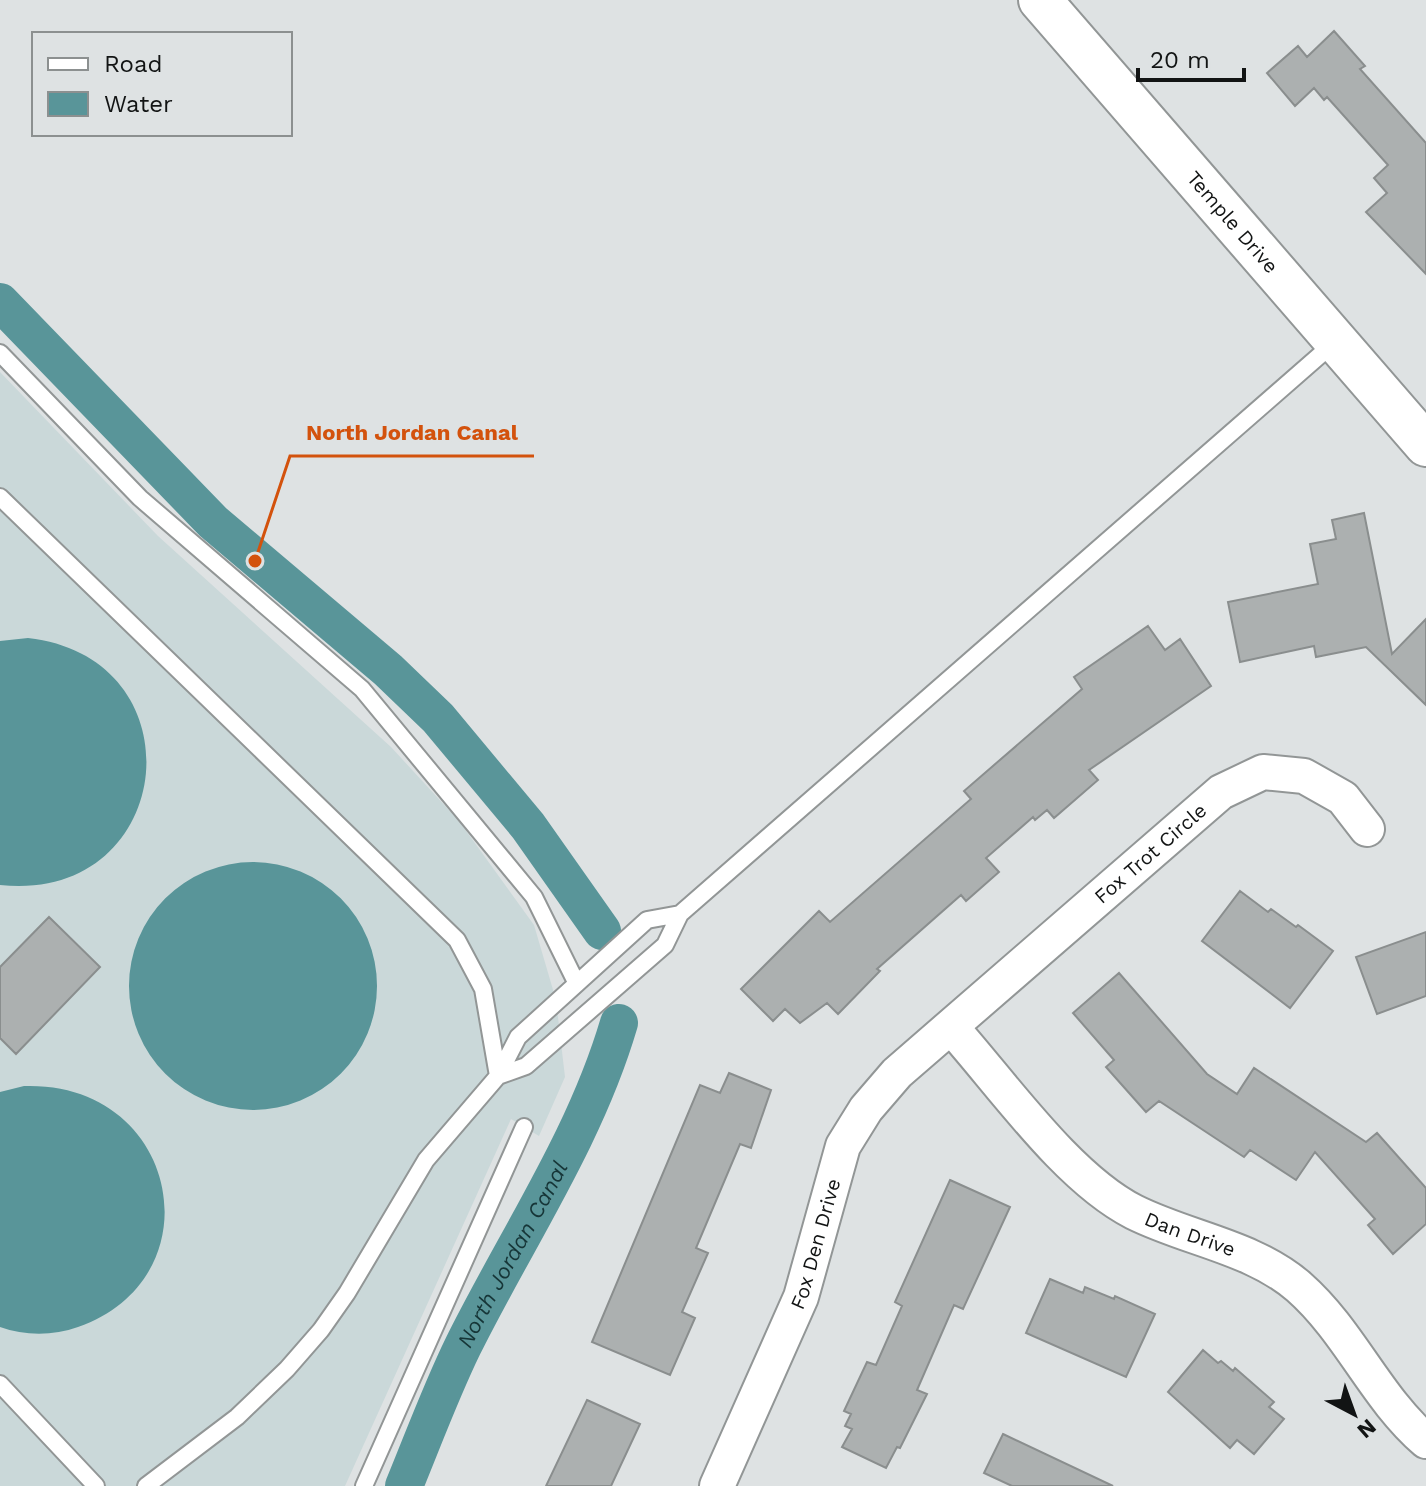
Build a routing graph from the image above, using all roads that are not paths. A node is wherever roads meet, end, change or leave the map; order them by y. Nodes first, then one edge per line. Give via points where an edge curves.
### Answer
1 (1040, 0) edge
2 (1336, 342) junction
3 (0, 353) edge
4 (1426, 445) edge
5 (0, 497) edge
6 (1367, 829) dead end
7 (680, 914) junction
8 (576, 982) junction
9 (951, 1027) junction
10 (498, 1076) junction
11 (524, 1127) dead end
12 (0, 1384) edge
13 (1426, 1441) edge
14 (96, 1486) edge
15 (146, 1486) edge
16 (364, 1486) edge
17 (717, 1486) edge

1 - 2 street, Temple Drive
2 - 4 street, Temple Drive
2 - 7 lane
3 - 8 lane via 140,498 362,689 534,897
5 - 10 lane via 457,940 483,989
6 - 9 street, Fox Trot Circle via 1343,798 1304,776 1263,772 1221,792
7 - 8 lane via 647,920
7 - 10 lane via 665,945 526,1066
8 - 10 lane via 518,1037
9 - 13 street, Dan Drive via 1096,1186 1133,1211 1261,1261 1297,1285 1329,1316 1402,1420
9 - 17 street, Fox Den Drive via 897,1073 843,1146 801,1297
10 - 15 lane via 426,1160 347,1293 287,1369 237,1417
11 - 16 lane
12 - 14 lane

